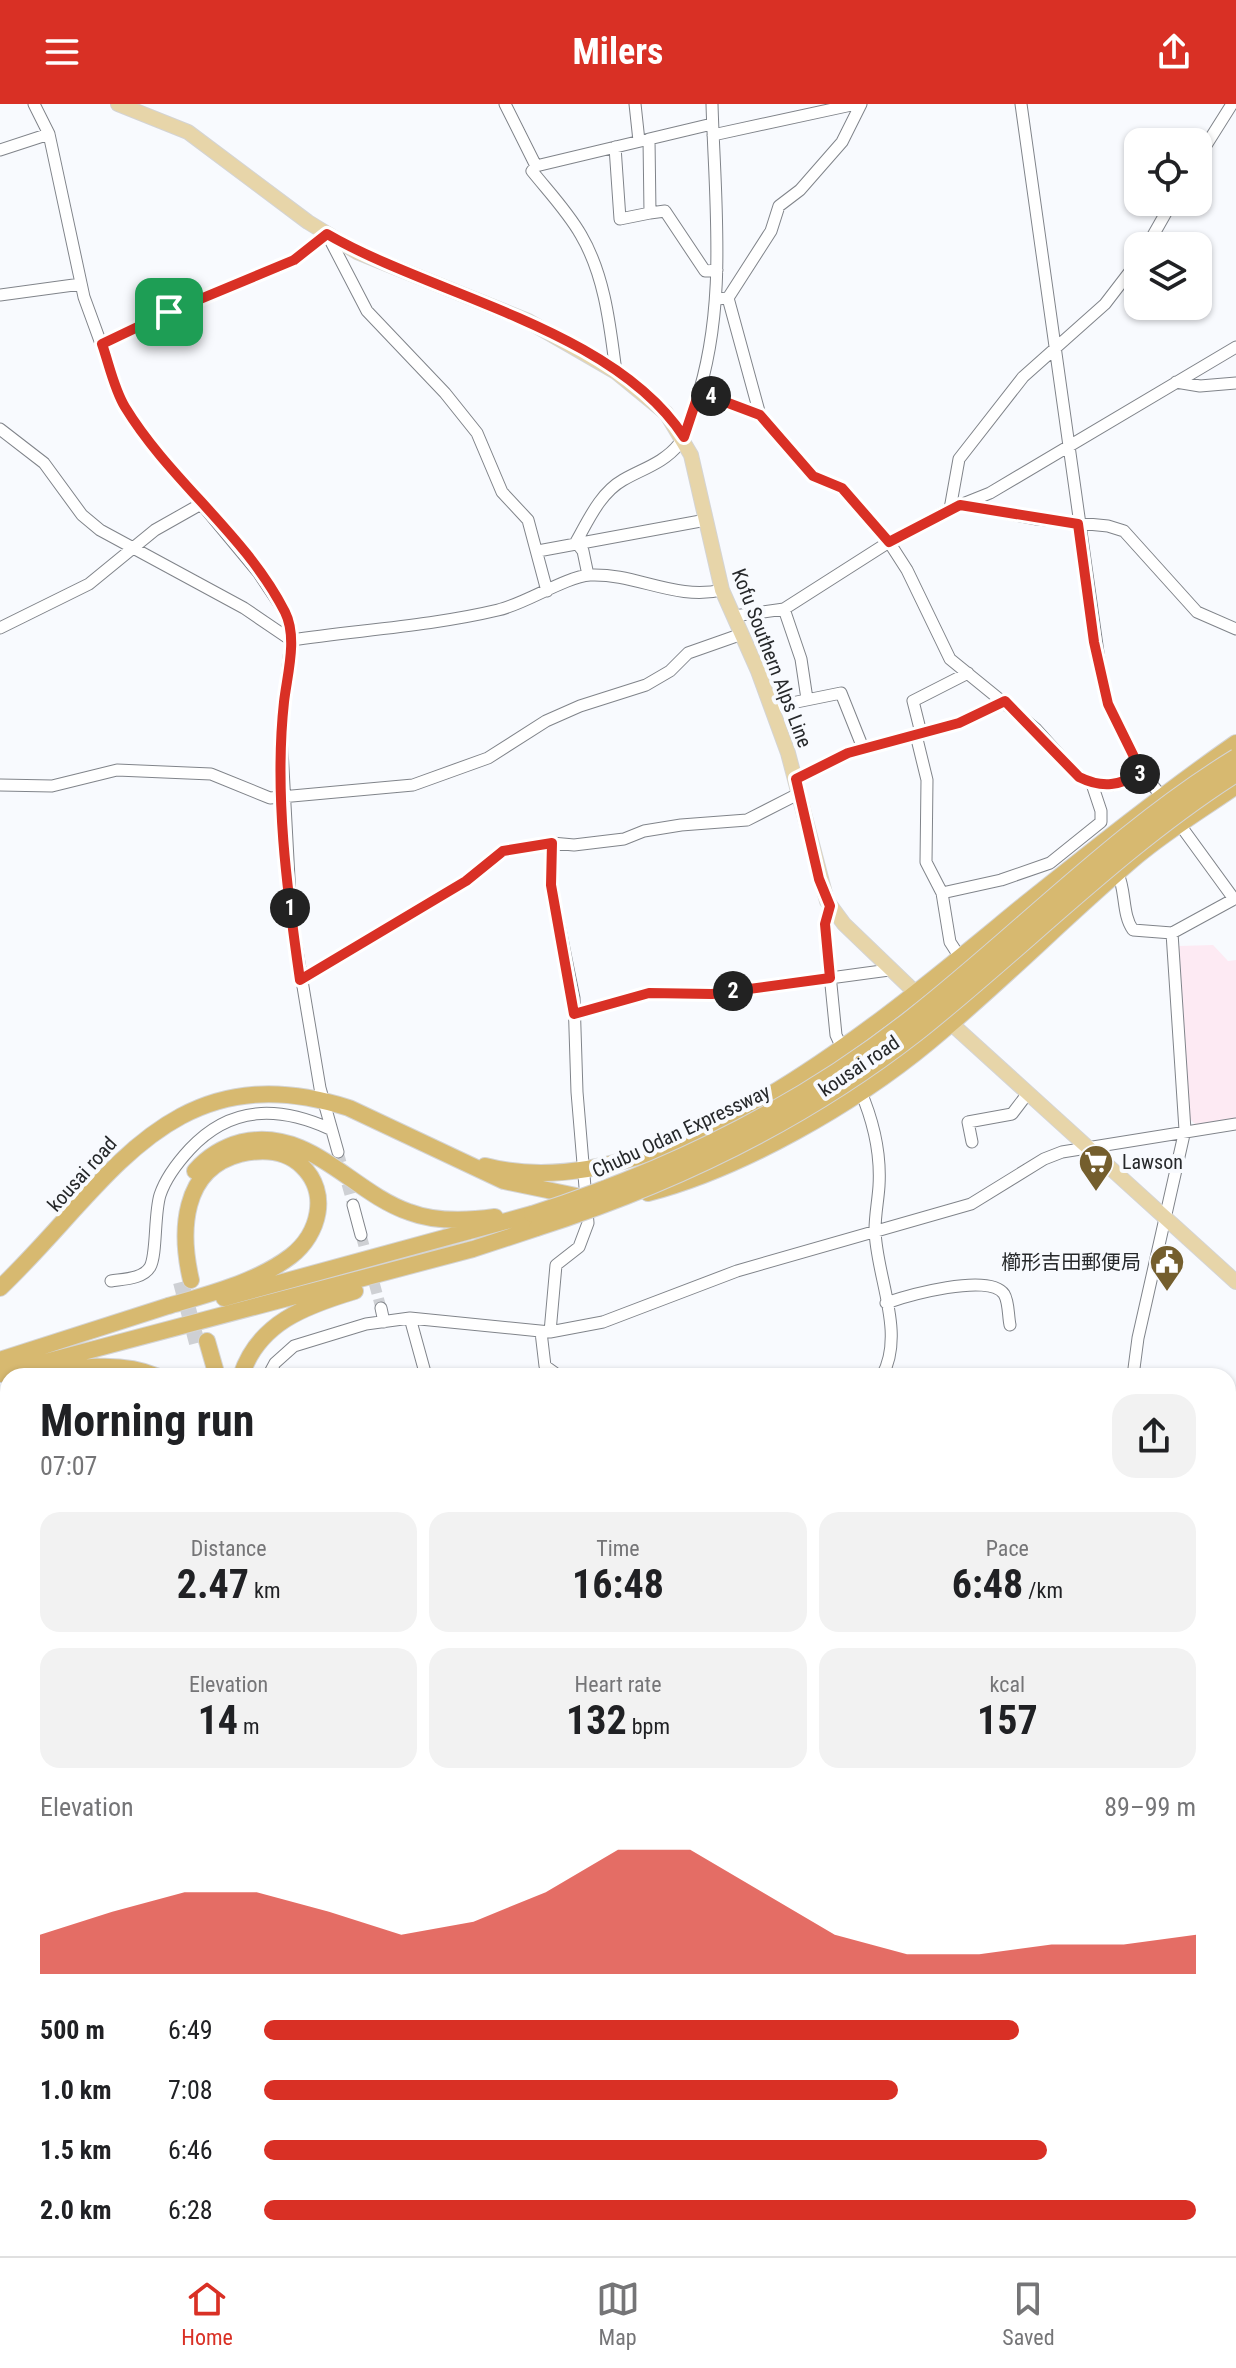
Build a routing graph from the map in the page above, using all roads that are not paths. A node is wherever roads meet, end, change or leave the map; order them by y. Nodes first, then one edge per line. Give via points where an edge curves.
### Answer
1 (34, 104) edge
2 (118, 104) edge
3 (505, 104) edge
4 (635, 104) edge
5 (712, 104) edge
6 (792, 104) edge
7 (858, 104) edge
8 (1021, 104) edge
9 (1232, 104) edge
10 (790, 118) junction
11 (713, 129) junction
12 (49, 134) junction
13 (1212, 136) edge
14 (644, 140) junction
15 (615, 147) junction
16 (0, 150) edge
17 (536, 166) junction
18 (650, 213) junction
19 (327, 234) junction
20 (717, 270) junction
21 (1124, 279) edge
22 (81, 284) junction
23 (0, 295) edge
24 (723, 298) junction
25 (102, 344) junction
26 (1236, 347) edge
27 (1055, 351) junction
28 (616, 372) junction
29 (1176, 382) junction
30 (1236, 383) edge
31 (699, 392) junction
32 (760, 415) junction
33 (0, 429) edge
34 (684, 437) junction
35 (1068, 444) junction
36 (201, 504) junction
37 (955, 507) junction
38 (706, 520) junction
39 (1078, 524) junction
40 (576, 542) junction
41 (889, 542) junction
42 (137, 549) junction
43 (538, 551) junction
44 (588, 575) junction
45 (722, 590) junction
46 (547, 591) junction
47 (784, 609) junction
48 (734, 616) junction
49 (0, 628) edge
50 (1236, 629) edge
51 (742, 634) junction
52 (291, 640) junction
53 (968, 673) junction
54 (807, 699) junction
55 (1005, 701) junction
56 (772, 707) junction
57 (919, 734) junction
58 (1236, 743) edge
59 (863, 748) junction
60 (1236, 757) edge
61 (1142, 773) junction
62 (1236, 774) edge
63 (1092, 784) junction
64 (0, 785) edge
65 (798, 786) junction
66 (1236, 786) edge
67 (1162, 794) junction
68 (283, 797) junction
69 (1179, 825) junction
70 (552, 843) junction
71 (1118, 874) junction
72 (942, 893) junction
73 (1235, 898) edge
74 (830, 906) junction
75 (1172, 933) junction
76 (961, 959) junction
77 (889, 970) junction
78 (830, 978) junction
79 (300, 980) junction
80 (916, 994) junction
81 (574, 1014) junction
82 (951, 1022) junction
83 (842, 1048) junction
84 (860, 1090) junction
85 (1028, 1093) junction
86 (323, 1100) junction
87 (1236, 1124) edge
88 (330, 1129) junction
89 (1185, 1130) junction
90 (972, 1142) dead end
91 (1086, 1145) junction
92 (435, 1148) junction
93 (338, 1152) tunnel mouth
94 (583, 1171) junction
95 (585, 1198) junction
96 (353, 1205) tunnel mouth
97 (1164, 1218) junction
98 (534, 1221) junction
99 (875, 1230) junction
100 (361, 1235) tunnel mouth
101 (111, 1281) dead end
102 (1236, 1282) edge
103 (0, 1288) edge
104 (886, 1303) junction
105 (381, 1308) tunnel mouth
106 (410, 1318) junction
107 (384, 1322) junction
108 (1010, 1325) dead end
109 (545, 1332) junction
110 (0, 1361) edge
111 (23, 1368) edge
112 (89, 1368) edge
113 (116, 1368) edge
114 (205, 1368) edge
115 (213, 1368) edge
116 (245, 1368) edge
117 (275, 1368) edge
118 (424, 1368) edge
119 (548, 1368) edge
120 (885, 1368) edge
121 (1135, 1368) edge
122 (1079, 2256) edge
123 (1087, 2256) edge

1 - 12 street
2 - 19 main road, Kofu Southern Alps Line via 188,132
3 - 17 street
4 - 14 street
5 - 11 street
6 - 10 street
7 - 10 street
7 - 24 street via 855,121 823,165 779,206 771,231
8 - 27 street
9 - 13 street
10 - 11 street
11 - 14 street
11 - 20 street
12 - 16 street
12 - 22 street
14 - 15 street
14 - 18 street
15 - 17 street
15 - 18 street via 620,219
17 - 28 street via 532,171 581,234 591,257 611,330
18 - 20 street via 665,211 705,271
19 - 25 street via 294,260
19 - 28 main road, Kofu Southern Alps Line via 357,252 528,321
19 - 43 street via 367,311 477,433 502,492 528,520
20 - 24 street
21 - 27 street
22 - 23 street
22 - 25 street
24 - 31 street
24 - 32 street
25 - 36 street via 123,404
26 - 29 street
27 - 35 street
27 - 37 street via 1023,377 959,459
28 - 34 main road, Kofu Southern Alps Line via 666,413
29 - 30 street
29 - 35 street
31 - 32 street
31 - 34 street
32 - 41 street via 813,476 842,488
33 - 42 street via 44,463 82,515
34 - 38 main road, Kofu Southern Alps Line
34 - 40 street via 658,462 608,493
35 - 37 street via 990,493
35 - 39 street
36 - 42 street via 155,530
36 - 52 street via 286,614
37 - 39 street
37 - 41 street
38 - 40 street
38 - 45 main road, Kofu Southern Alps Line
39 - 50 street via 1124,531 1197,612
39 - 61 street via 1108,704
40 - 43 street
40 - 44 street
41 - 47 street
41 - 53 street via 950,659
42 - 49 street via 89,584
42 - 52 street
43 - 46 street
44 - 45 street via 683,594
44 - 46 street
45 - 48 main road, Kofu Southern Alps Line
46 - 52 street via 498,610
47 - 48 street
47 - 54 street via 801,659
48 - 51 main road, Kofu Southern Alps Line
51 - 56 main road, Kofu Southern Alps Line
51 - 68 street via 688,653 646,685 546,721 488,758 450,773 413,785
52 - 68 street via 281,731
53 - 55 street
53 - 57 street via 913,701
54 - 56 street
54 - 59 street via 841,693
55 - 57 street via 959,723
55 - 63 street
56 - 65 main road, Kofu Southern Alps Line
57 - 59 street
57 - 72 street via 927,780 926,862
58 - 67 highway, kousai road
59 - 65 street
60 - 98 highway, Chubu Odan Expressway, bridge via 1141,823 908,1020 825,1079 720,1139
61 - 63 street via 1123,783
61 - 67 street
62 - 98 highway, Chubu Odan Expressway, bridge via 1151,835 952,1004 863,1072 746,1143 605,1206
63 - 72 street via 1101,822 1050,863
64 - 68 street via 52,786 117,770 197,772 270,798
65 - 70 street via 747,820 681,825 599,842
65 - 74 main road, Kofu Southern Alps Line
66 - 69 highway, kousai road
67 - 69 street
67 - 76 highway, kousai road
68 - 79 street
69 - 71 highway, kousai road
69 - 73 street
70 - 79 street via 503,851 466,881
70 - 81 street via 551,885
71 - 75 street via 1133,930
71 - 82 highway, kousai road
72 - 76 street via 950,942
73 - 75 street
74 - 77 main road, Kofu Southern Alps Line
74 - 78 street via 825,924
75 - 89 street
76 - 80 highway, kousai road
77 - 78 street
77 - 80 main road, Kofu Southern Alps Line
78 - 81 street via 712,994 649,993
78 - 83 street
79 - 86 street
80 - 82 main road, Kofu Southern Alps Line
80 - 83 highway, kousai road
81 - 94 street
82 - 84 highway, kousai road
82 - 85 main road, Kofu Southern Alps Line
83 - 94 highway, kousai road via 711,1125 633,1159
84 - 95 highway, kousai road via 702,1177 646,1194
84 - 99 street via 877,1150
85 - 90 street via 1012,1114 968,1122
85 - 91 main road, Kofu Southern Alps Line
86 - 88 street
86 - 92 highway, kousai road
86 - 103 highway, kousai road via 242,1096 211,1103 161,1126 109,1170
87 - 89 street
88 - 93 street
88 - 101 street via 272,1112 223,1122 170,1174 160,1195 152,1265 146,1272
89 - 91 street
89 - 97 street
91 - 97 main road, Kofu Southern Alps Line
91 - 99 street via 1044,1159 971,1204
92 - 94 highway, kousai road via 472,1163 521,1173
92 - 95 highway, kousai road via 504,1181
94 - 95 street
95 - 109 street via 585,1240 561,1259 553,1273
96 - 100 street
97 - 102 main road, Kofu Southern Alps Line
97 - 121 street
98 - 110 highway, Chubu Odan Expressway via 253,1289
98 - 110 highway via 427,1217 383,1200 299,1147 246,1141 213,1154 179,1197 173,1236 186,1281 185,1217 198,1184 234,1156 281,1153 304,1168 317,1191 318,1216 308,1240 289,1258 204,1295
98 - 111 highway, Chubu Odan Expressway via 459,1253
98 - 116 highway via 299,1310 269,1330
99 - 104 street
99 - 109 street via 737,1271 603,1322
104 - 108 street via 940,1288 983,1286 1005,1296
104 - 120 street via 892,1347
105 - 107 street
106 - 107 street
106 - 109 street
106 - 118 street
107 - 117 street via 294,1346
109 - 119 street
112 - 113 highway
114 - 115 highway via 202,1342
122 - 123 street

